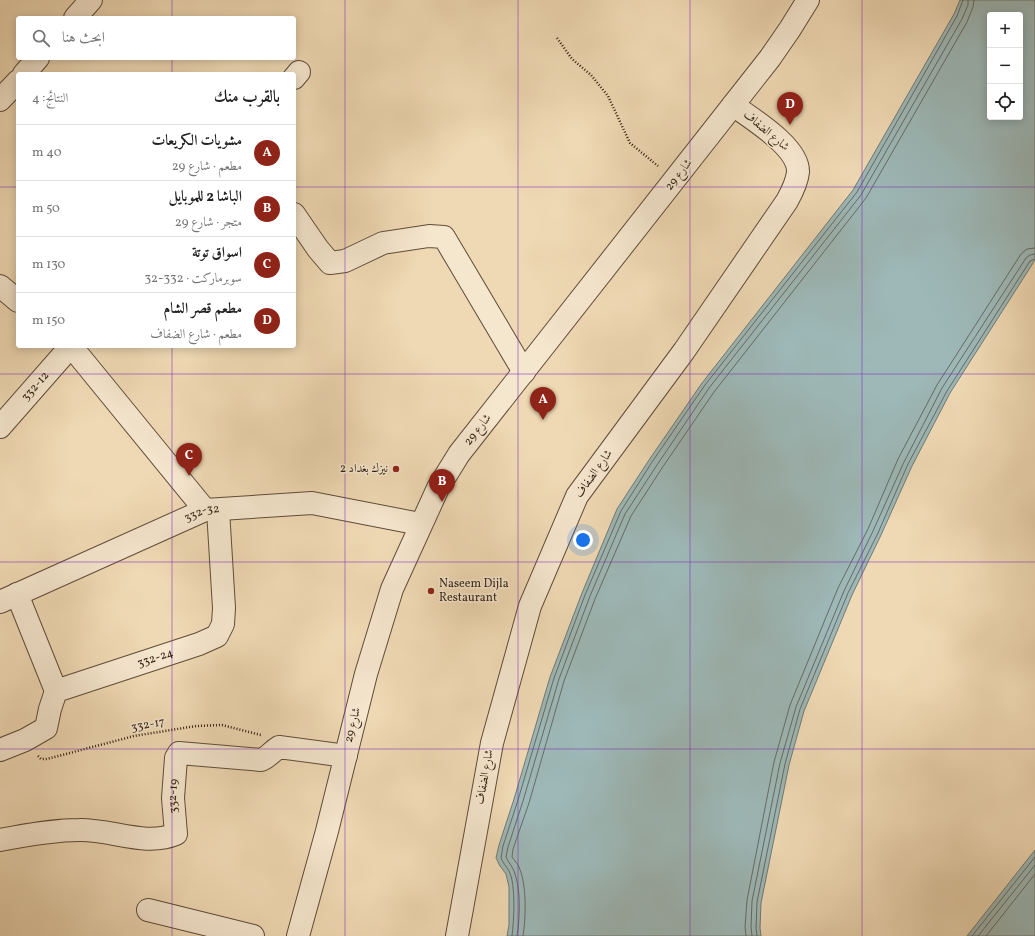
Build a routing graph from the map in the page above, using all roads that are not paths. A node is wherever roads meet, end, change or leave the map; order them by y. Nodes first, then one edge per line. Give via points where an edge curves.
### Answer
1 (91, 0) edge
2 (808, 0) edge
3 (77, 16) edge
4 (36, 60) edge
5 (26, 72) edge
6 (16, 82) edge
7 (0, 100) edge
8 (734, 105) junction
9 (296, 217) edge
10 (0, 286) edge
11 (16, 299) edge
12 (69, 348) edge
13 (73, 348) edge
14 (524, 372) junction
15 (0, 427) edge
16 (212, 510) junction
17 (420, 524) junction
18 (9, 598) edge
19 (56, 692) junction
20 (0, 750) edge
21 (346, 756) junction
22 (0, 840) edge
23 (148, 910) dead end
24 (253, 936) edge
25 (298, 936) edge
26 (457, 936) edge

1 - 3 street
2 - 8 street, شارع 29 via 774,52
4 - 5 street
6 - 7 street
8 - 14 street, شارع 29
8 - 26 street, شارع الضفاف via 778,139 794,156 798,171 794,187 684,351 577,496 530,606 492,743
9 - 14 street via 330,263 345,261 383,243 429,236 444,237
10 - 11 street
12 - 15 street, 332-12
13 - 16 street
14 - 17 street, شارع 29 via 459,454
16 - 17 street, 332-32 via 312,503
16 - 18 street, 332-32
16 - 19 street, 332-24 via 224,608 223,624 217,636
17 - 21 street, شارع 29 via 392,588 366,674
18 - 19 street
19 - 20 street via 46,728
21 - 22 street, 332-19 via 279,747 261,760 179,753 176,758 173,798 176,834 149,839 80,830
21 - 25 street, شارع 29
23 - 24 street

